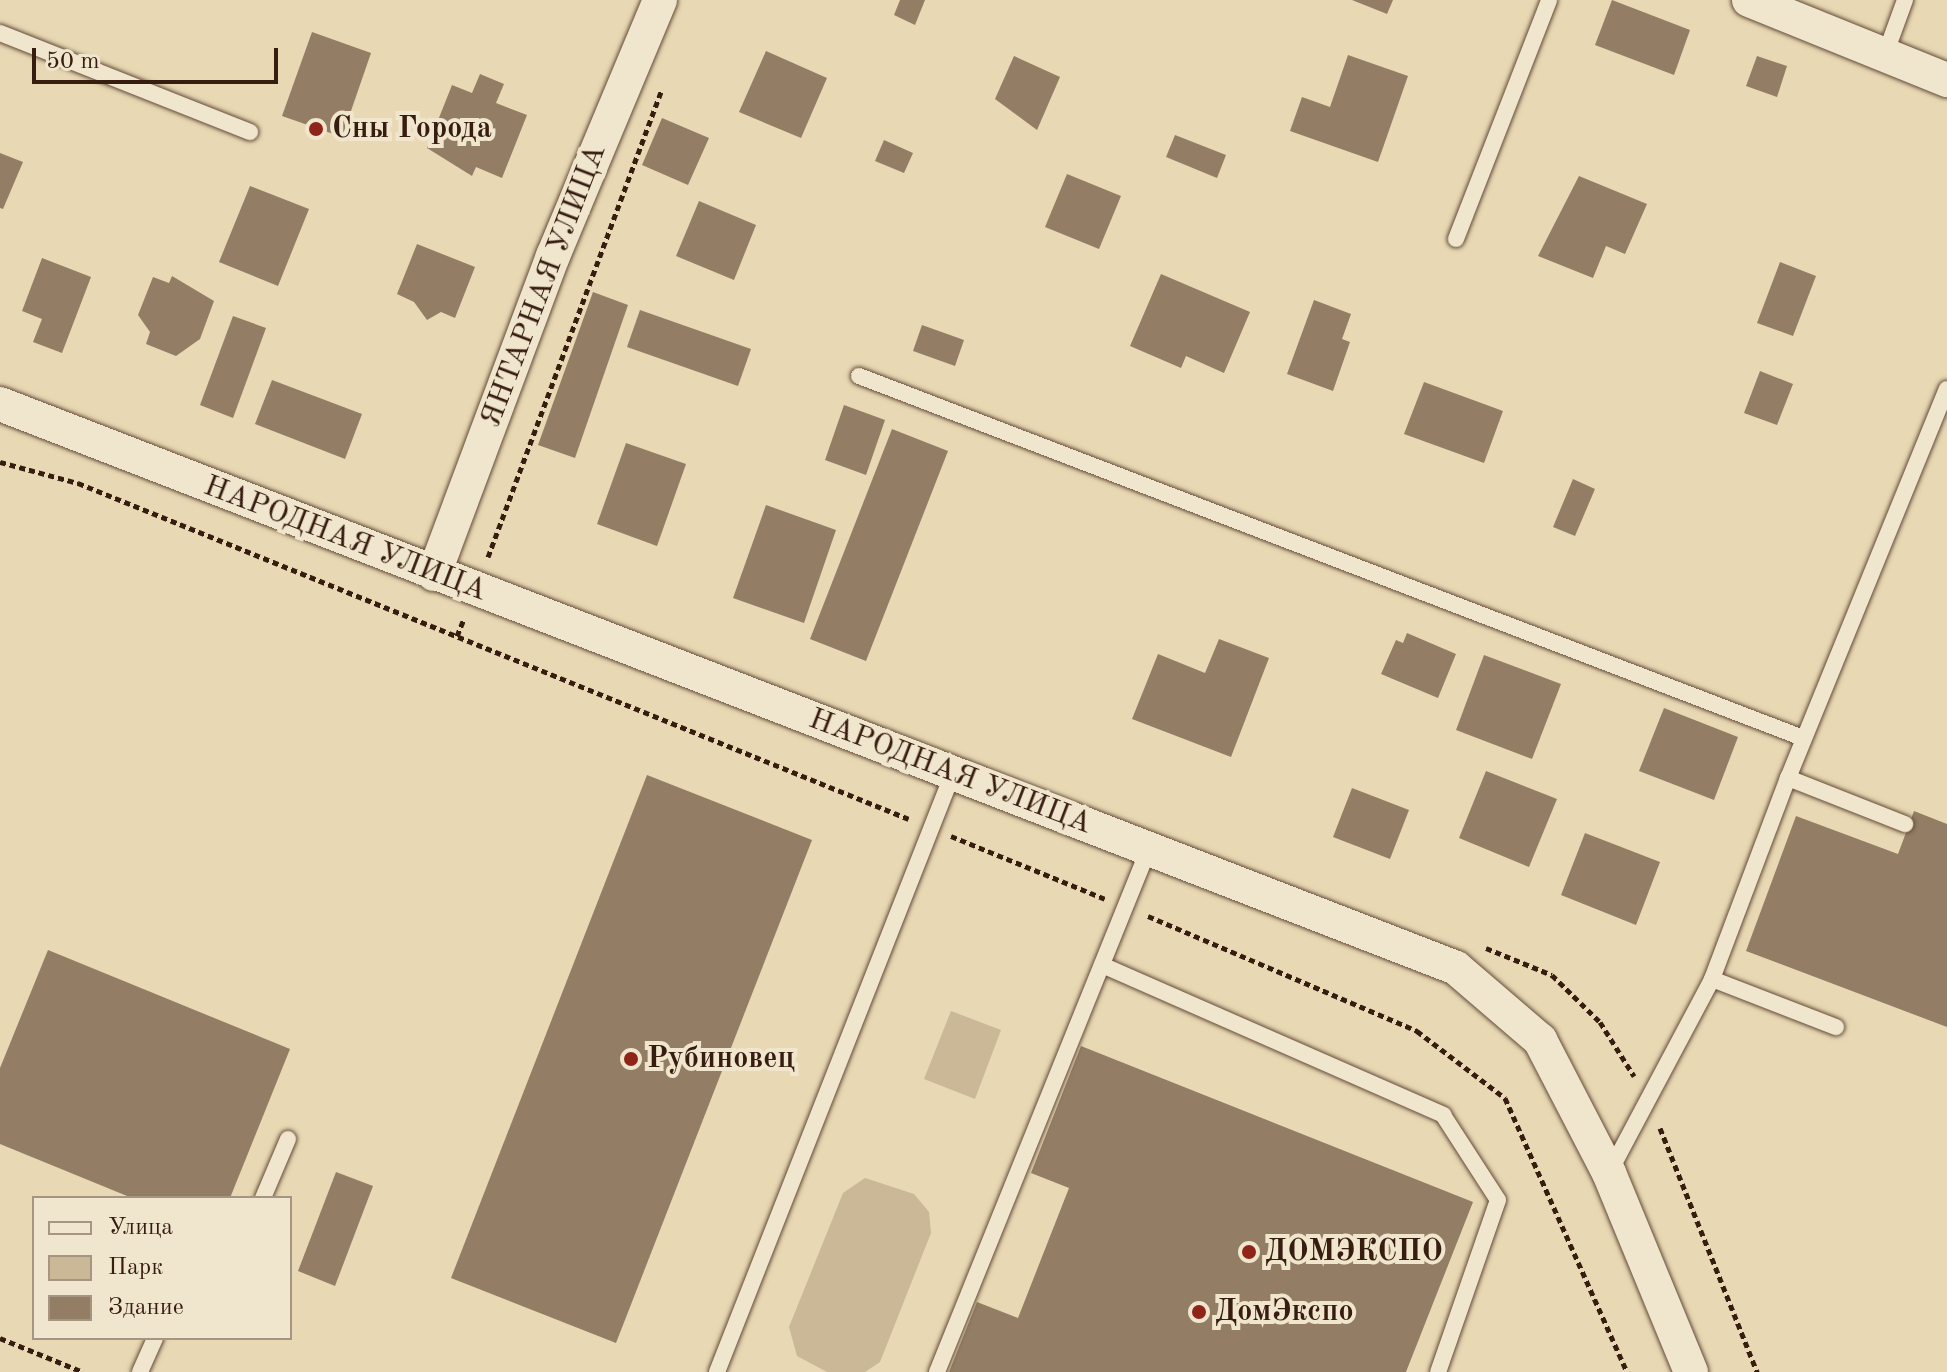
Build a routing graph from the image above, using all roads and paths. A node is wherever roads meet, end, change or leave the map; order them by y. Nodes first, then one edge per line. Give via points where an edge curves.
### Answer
1 (660, 0) edge
2 (1549, 0) edge
3 (1749, 0) edge
4 (1905, 0) edge
5 (0, 33) edge
6 (1885, 55) junction
7 (1947, 80) edge
8 (664, 85) dead end
9 (250, 132) dead end
10 (1456, 239) dead end
11 (859, 376) dead end
12 (1947, 389) edge
13 (0, 404) edge
14 (0, 462) edge
15 (434, 574) junction
16 (476, 590) junction
17 (457, 636) junction
18 (1803, 738) junction
19 (953, 773) junction
20 (1788, 778) junction
21 (1905, 824) dead end
22 (931, 828) junction
23 (1149, 848) junction
24 (1126, 907) junction
25 (1102, 965) junction
26 (1712, 979) junction
27 (1836, 1027) dead end
28 (288, 1139) dead end
29 (1609, 1173) junction
30 (264, 1196) edge
31 (0, 1338) edge
32 (154, 1340) edge
33 (83, 1372) edge
34 (140, 1372) edge
35 (717, 1372) edge
36 (937, 1372) edge
37 (1438, 1372) edge
38 (1627, 1372) edge
39 (1691, 1372) edge

1 - 15 street, ЯНТАРНАЯ УЛИЦА via 553,256
2 - 10 lane
3 - 6 street
4 - 6 lane
5 - 9 lane
6 - 7 street
8 - 16 path
11 - 18 lane
12 - 18 lane
13 - 15 street, НАРОДНАЯ УЛИЦА
14 - 17 path via 78,483
15 - 16 street, НАРОДНАЯ УЛИЦА
16 - 17 path
16 - 19 street, НАРОДНАЯ УЛИЦА
17 - 22 path
18 - 20 lane
19 - 22 lane
19 - 23 street, НАРОДНАЯ УЛИЦА
20 - 21 lane
20 - 26 lane
22 - 24 path
22 - 35 lane
23 - 24 lane
23 - 29 street, НАРОДНАЯ УЛИЦА via 1456,968 1540,1040
24 - 25 lane
24 - 38 path via 1417,1031 1505,1098
25 - 36 lane
25 - 37 lane via 1443,1115 1498,1200
26 - 27 lane
26 - 29 lane
28 - 30 lane
29 - 39 street, НАРОДНАЯ УЛИЦА
31 - 33 path
32 - 34 lane

